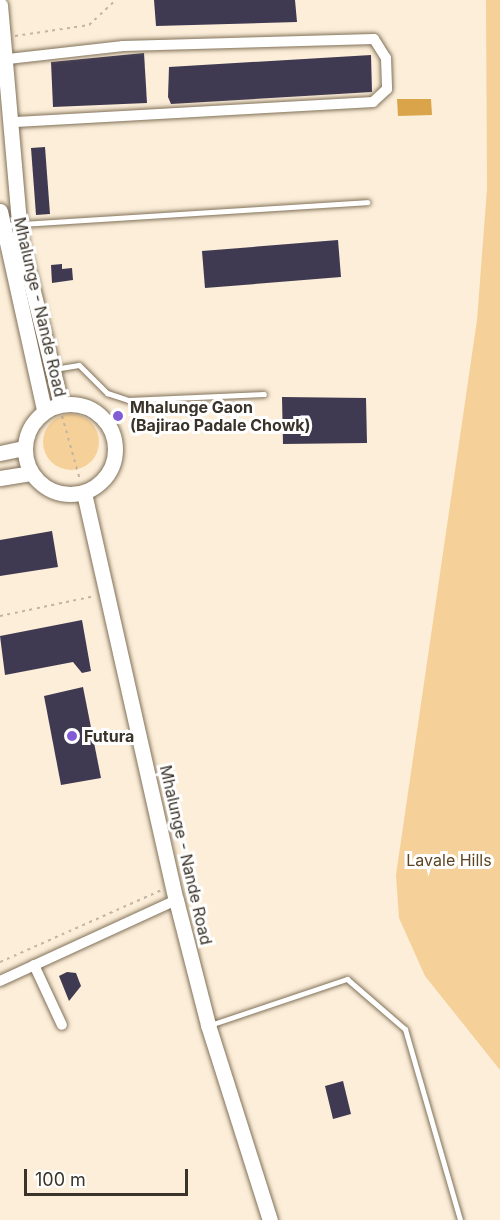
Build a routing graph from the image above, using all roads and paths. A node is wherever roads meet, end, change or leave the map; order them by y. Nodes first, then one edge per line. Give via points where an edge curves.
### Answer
1 (116, 0) edge
2 (0, 5) edge
3 (6, 38) junction
4 (8, 59) junction
5 (12, 122) junction
6 (367, 202) dead end
7 (1, 218) edge
8 (19, 223) junction
9 (53, 369) junction
10 (264, 394) dead end
11 (61, 405) junction
12 (44, 410) junction
13 (24, 448) junction
14 (0, 453) edge
15 (31, 473) junction
16 (0, 478) edge
17 (84, 493) junction
18 (109, 592) junction
19 (0, 616) edge
20 (175, 892) junction
21 (0, 962) edge
22 (34, 965) junction
23 (0, 981) edge
24 (62, 1025) dead end
25 (208, 1025) junction
26 (270, 1220) edge
27 (460, 1220) edge

1 - 3 path via 89,25
2 - 3 main road, Mhalunge - Nande Road
3 - 4 main road, Mhalunge - Nande Road
4 - 5 main road, Mhalunge - Nande Road
4 - 5 street via 123,46 374,39 386,58 387,89 374,102
5 - 8 main road, Mhalunge - Nande Road
6 - 8 lane
7 - 8 lane
7 - 12 main road, Mhalunge - Nande Road
8 - 9 main road, Mhalunge - Nande Road
9 - 10 lane via 79,365 107,393 128,400
9 - 11 main road, Mhalunge - Nande Road
11 - 12 main road
11 - 17 path
11 - 17 main road via 91,409 113,438 108,475
12 - 13 main road
13 - 14 main road
13 - 15 main road
15 - 16 main road
15 - 17 main road via 54,492
17 - 18 main road, Mhalunge - Nande Road
18 - 19 path
18 - 20 main road, Mhalunge - Nande Road
20 - 21 path
20 - 22 street
20 - 25 main road, Mhalunge - Nande Road
22 - 23 street
22 - 24 street
25 - 26 main road, Mhalunge - Nande Road
25 - 27 lane via 347,979 405,1029

